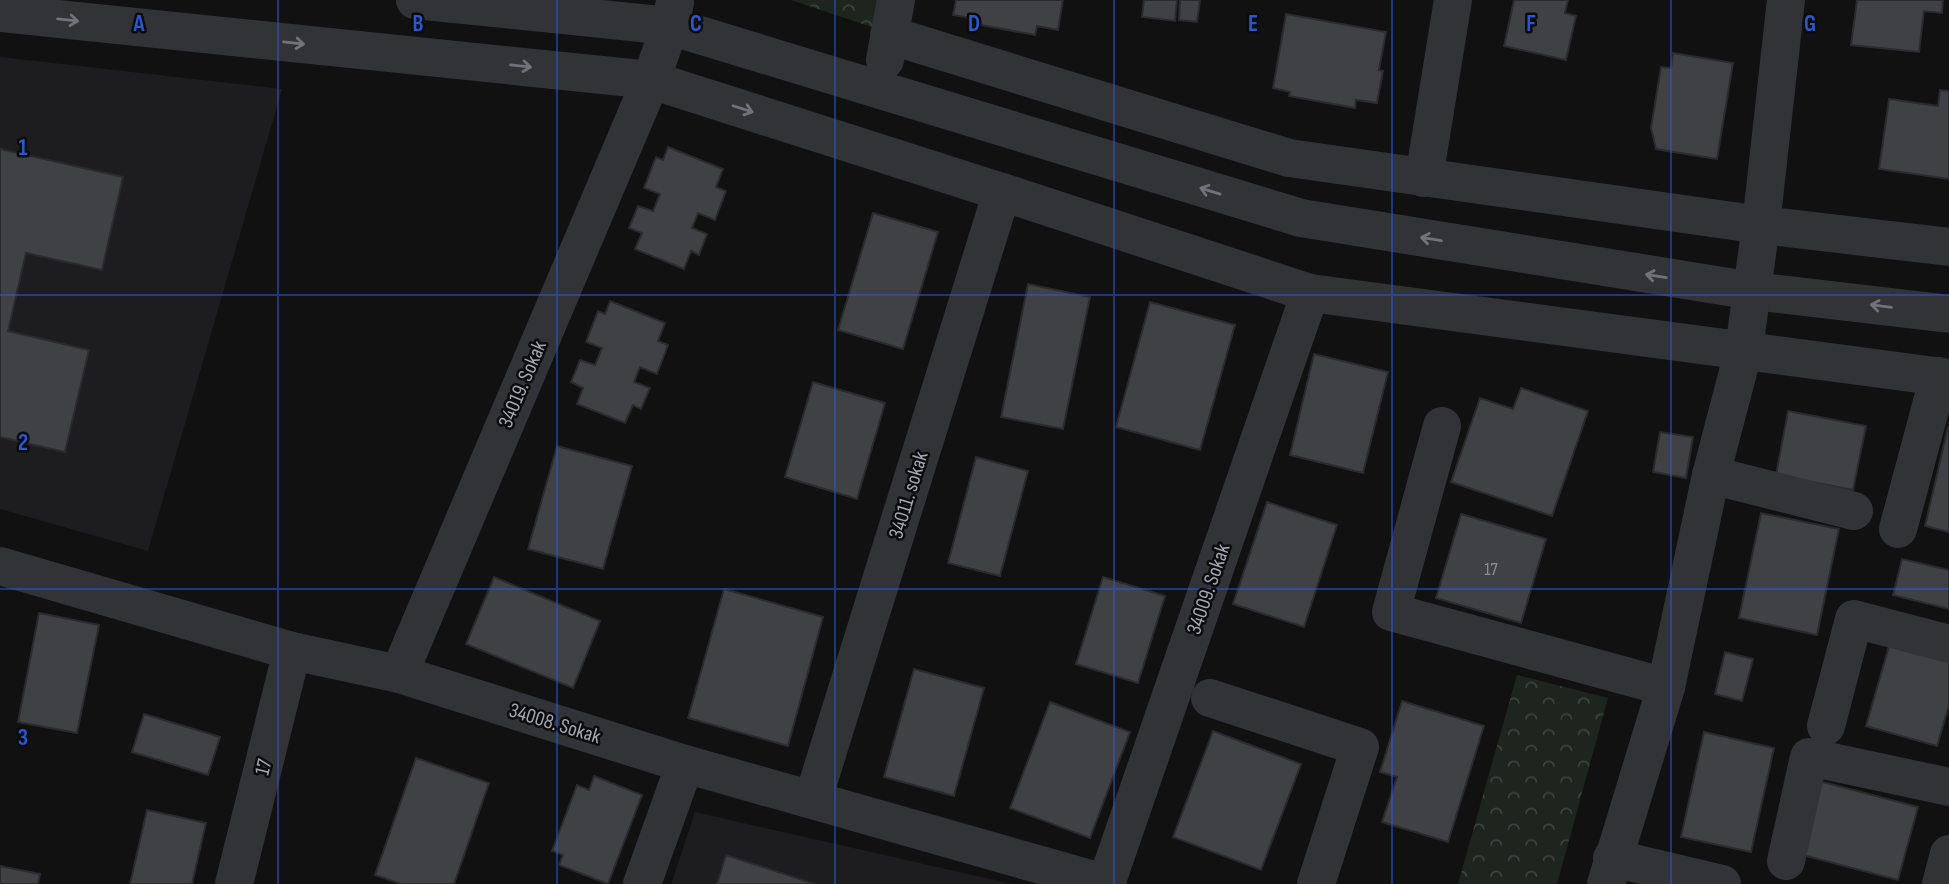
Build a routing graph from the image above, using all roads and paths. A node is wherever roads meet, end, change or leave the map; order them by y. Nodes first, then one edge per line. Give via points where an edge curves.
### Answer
1 (415, 0) edge
2 (1453, 0) edge
3 (1786, 0) edge
4 (0, 13) edge
5 (673, 13) edge
6 (893, 18) edge
7 (648, 86) junction
8 (879, 90) junction
9 (1424, 178) junction
10 (1002, 192) junction
11 (1761, 225) junction
12 (1949, 247) edge
13 (1753, 291) junction
14 (1310, 293) junction
15 (1949, 314) edge
16 (1744, 349) junction
17 (1944, 377) edge
18 (1442, 426) dead end
19 (1711, 474) junction
20 (1854, 511) dead end
21 (1898, 529) dead end
22 (0, 566) edge
23 (1949, 645) edge
24 (292, 651) junction
25 (399, 674) junction
26 (1665, 687) junction
27 (1210, 698) dead end
28 (1826, 726) dead end
29 (685, 764) junction
30 (1949, 787) edge
31 (813, 799) junction
32 (1949, 854) edge
33 (1786, 861) dead end
34 (1609, 871) edge
35 (233, 884) edge
36 (642, 884) edge
37 (1107, 884) edge
38 (1316, 884) edge
39 (1722, 884) edge
40 (1941, 884) edge

1 - 5 street
2 - 9 street
3 - 11 street
4 -> 7 street
5 - 7 street, 34019. Sokak
5 - 8 street
6 - 8 street
6 - 9 street via 1289,158
7 -> 10 street
7 - 25 street, 34019. Sokak
13 -> 8 street via 1301,218
9 - 11 street
10 - 14 street
10 - 31 street, 34011. sokak
11 - 12 street
11 - 13 street
15 -> 13 street
13 - 16 street
14 - 16 street
14 - 37 street, 34009. Sokak
16 - 17 street
16 - 19 street
17 - 21 street
18 - 26 street via 1391,612
19 - 20 street
19 - 26 street
22 - 24 street, 34008. Sokak
23 - 28 street via 1854,619
24 - 25 street, 34008. Sokak
24 - 35 street, 17
25 - 29 street, 34008. Sokak
26 - 34 street
27 - 38 street via 1360,747
29 - 31 street, 34008. Sokak
29 - 36 street
30 - 33 street via 1809,757
31 - 37 street, 34008. Sokak
32 - 40 street
34 - 39 street

